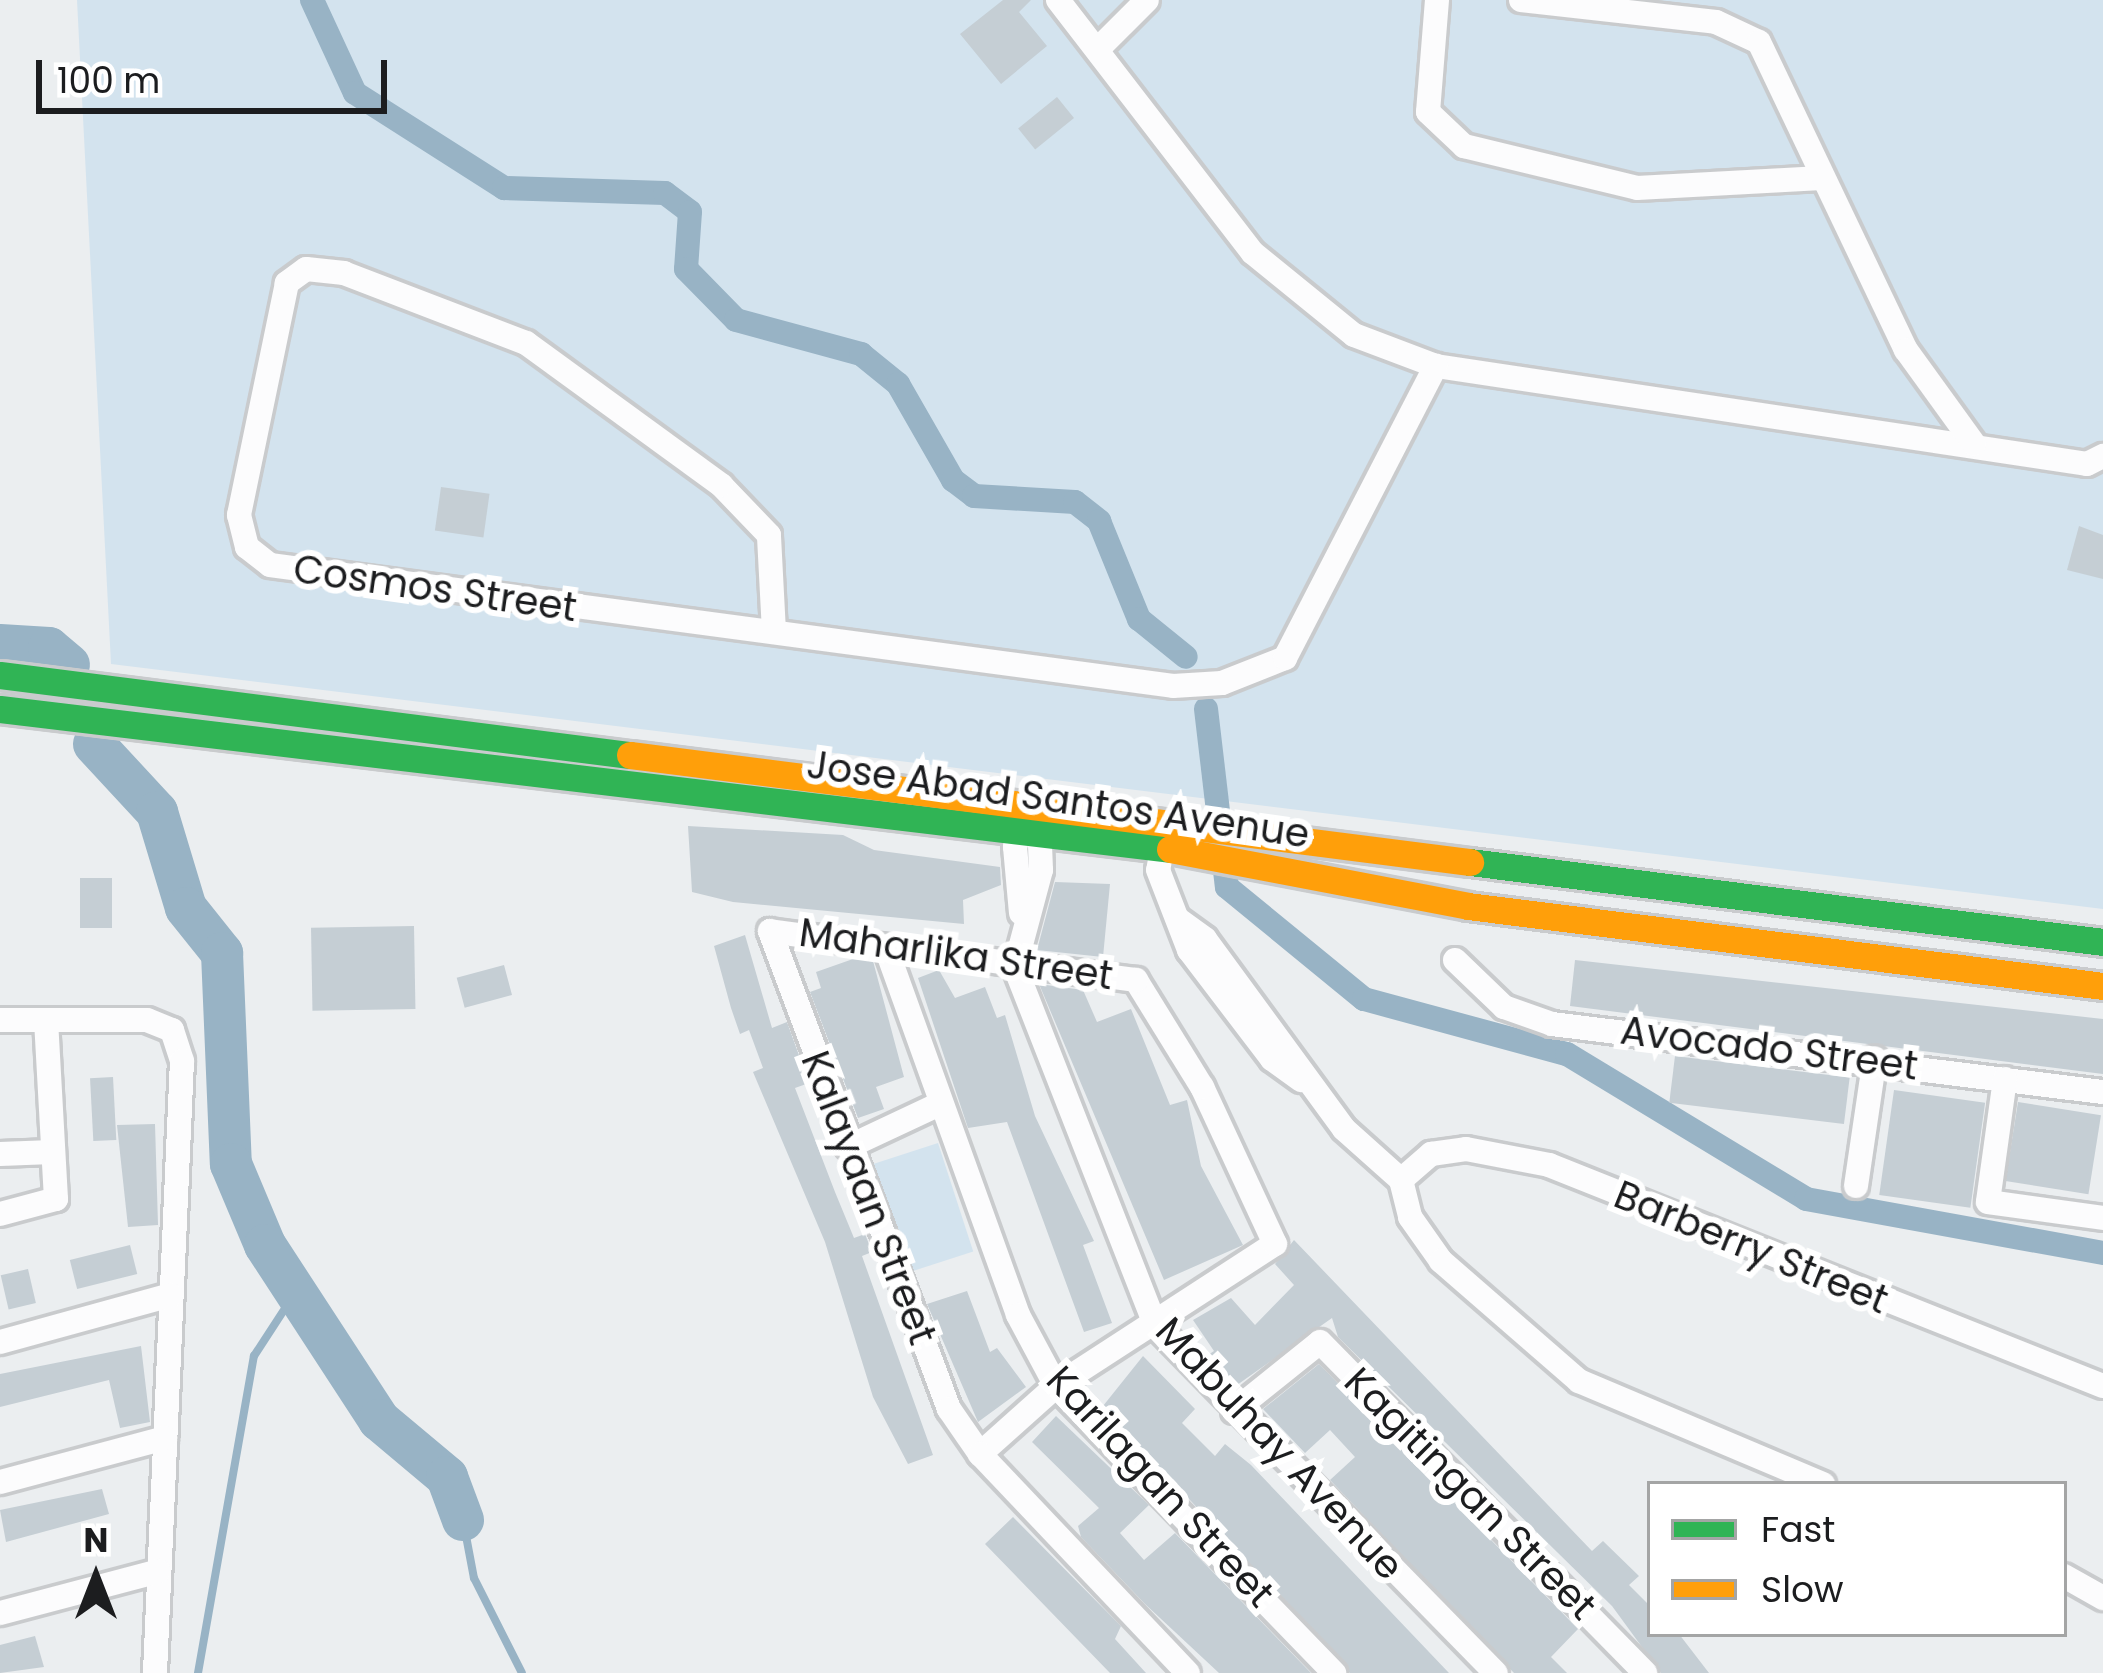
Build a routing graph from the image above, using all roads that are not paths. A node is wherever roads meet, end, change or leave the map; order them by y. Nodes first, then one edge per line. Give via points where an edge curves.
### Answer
1 (1058, 0) edge
2 (1147, 0) edge
3 (1437, 0) edge
4 (1521, 0) edge
5 (1098, 50) junction
6 (1822, 178) junction
7 (1436, 366) junction
8 (1974, 444) junction
9 (2095, 460) edge
10 (774, 632) junction
11 (0, 675) edge
12 (0, 709) edge
13 (1024, 819) junction
14 (1046, 834) junction
15 (1164, 834) junction
16 (1022, 926) junction
17 (769, 935) joint
18 (2103, 942) edge
19 (886, 948) junction
20 (1455, 961) dead end
21 (1015, 967) junction
22 (2103, 986) edge
23 (0, 1020) edge
24 (46, 1020) junction
25 (1875, 1058) junction
26 (2005, 1079) junction
27 (2103, 1092) edge
28 (940, 1104) junction
29 (848, 1147) junction
30 (52, 1152) junction
31 (0, 1154) edge
32 (1401, 1180) junction
33 (1856, 1186) dead end
34 (0, 1214) edge
35 (2103, 1218) edge
36 (171, 1295) junction
37 (1155, 1324) junction
38 (0, 1342) edge
39 (1056, 1386) junction
40 (2103, 1386) edge
41 (1234, 1411) junction
42 (165, 1438) junction
43 (980, 1454) junction
44 (1816, 1481) edge
45 (0, 1482) edge
46 (159, 1571) junction
47 (2067, 1578) edge
48 (2103, 1598) edge
49 (0, 1612) edge
50 (155, 1673) edge
51 (1188, 1673) edge
52 (1334, 1673) edge
53 (1496, 1673) edge
54 (1646, 1673) edge

1 - 5 street
2 - 5 street
3 - 6 street via 1428,112 1464,146 1637,188
4 - 6 street via 1716,22 1747,34 1768,53
5 - 7 street via 1300,300 1354,335
6 - 8 street via 1906,350
7 - 8 street
7 - 10 street, Cosmos Street via 1306,629 1259,673 1173,686
8 - 9 street
10 - 10 street, Cosmos Street via 291,573 256,557 239,515 287,283 305,269 344,272 453,308 544,356 721,485 769,535
11 - 13 main road, Jose Abad Santos Avenue
12 - 13 main road, Jose Abad Santos Avenue
13 - 14 main road, Jose Abad Santos Avenue
13 - 15 main road, Jose Abad Santos Avenue
13 - 16 street
14 - 15 main road, Jose Abad Santos Avenue
14 - 16 street
15 - 18 main road, Jose Abad Santos Avenue via 1198,822
15 - 22 main road, Jose Abad Santos Avenue via 1193,853 1468,906
15 - 32 street via 1158,870 1178,920 1205,939 1308,1085
16 - 21 street
17 - 19 street, Maharlika Street
17 - 29 street, Kalayaan Street
19 - 21 street, Maharlika Street
19 - 28 street, Karilagan Street
20 - 25 street, Avocado Street via 1504,1007 1552,1024
21 - 37 street, Mabuhay Avenue
21 - 37 street, Maharlika Street via 1120,976 1148,991 1275,1244
23 - 24 street
24 - 30 street
24 - 36 street via 147,1020 172,1030 182,1061
25 - 26 street, Avocado Street
25 - 33 street
26 - 27 street, Avocado Street
26 - 35 street via 1988,1202
28 - 29 street
28 - 39 street, Karilagan Street via 1018,1315
29 - 43 street, Kalayaan Street via 949,1409
30 - 31 street
30 - 34 street via 56,1199
32 - 40 street, Barberry Street via 1431,1154 1466,1148 1550,1165
32 - 44 street via 1410,1217 1441,1262 1580,1381
36 - 38 street
36 - 42 street
37 - 39 street
37 - 41 street, Mabuhay Avenue
39 - 43 street
39 - 52 street, Karilagan Street
41 - 53 street, Mabuhay Avenue
41 - 54 street, Kagitingan Street via 1320,1342
42 - 45 street
42 - 46 street
43 - 51 street, Kalayaan Street
46 - 49 street
46 - 50 street
47 - 48 street

